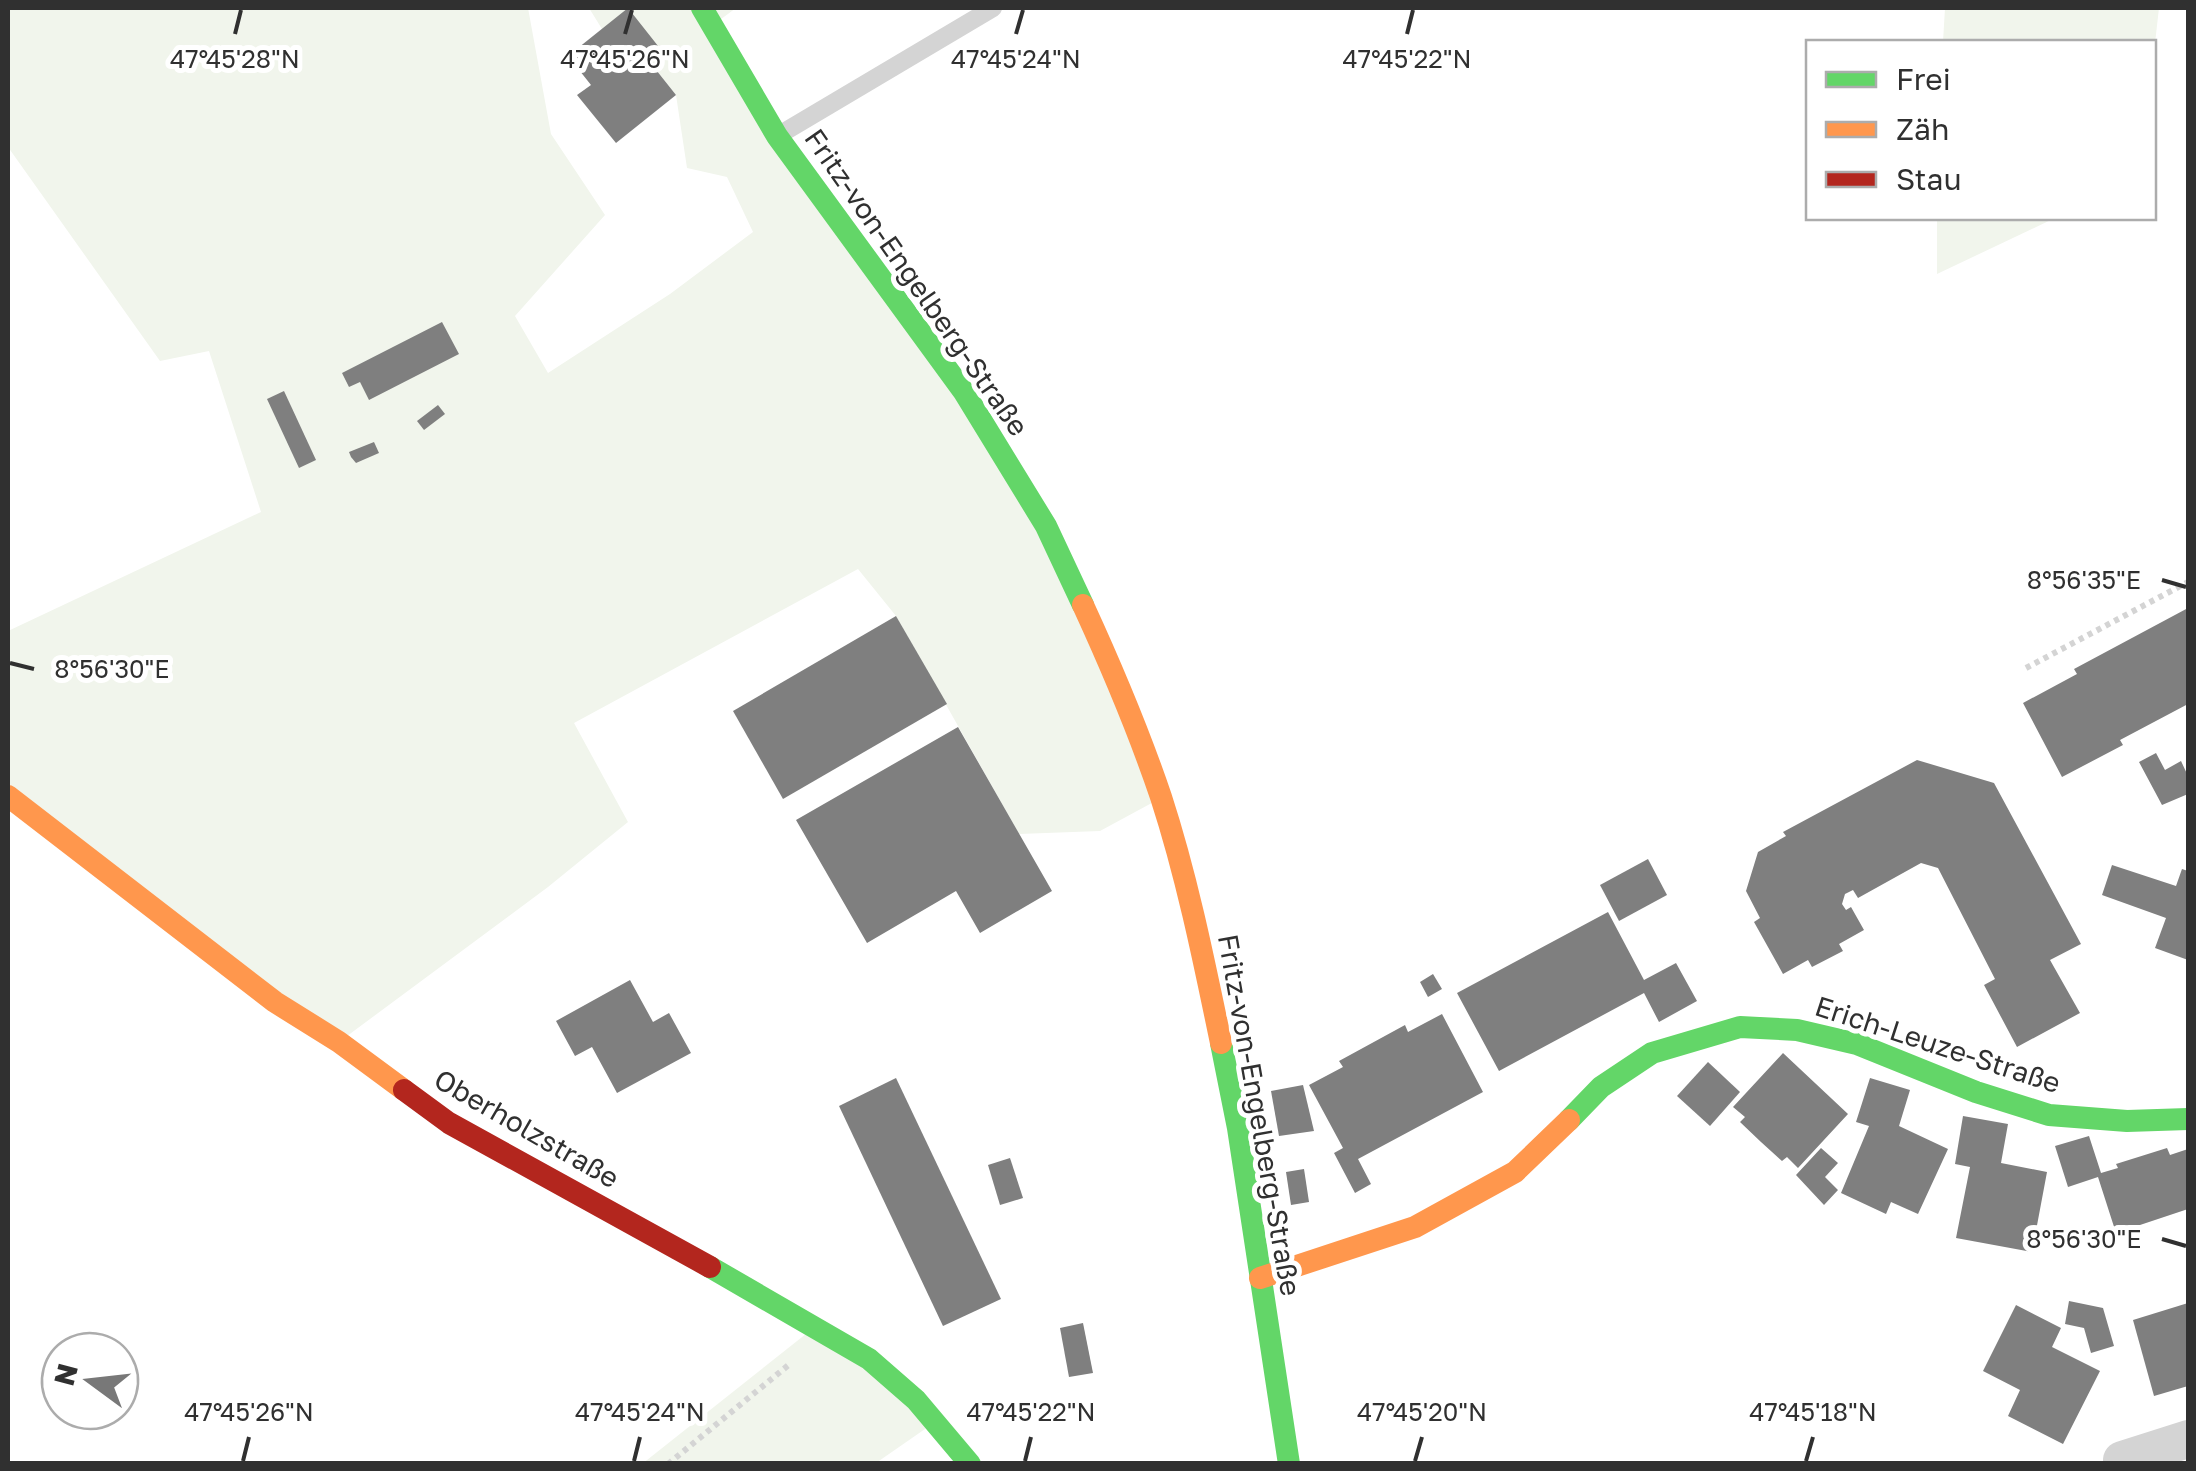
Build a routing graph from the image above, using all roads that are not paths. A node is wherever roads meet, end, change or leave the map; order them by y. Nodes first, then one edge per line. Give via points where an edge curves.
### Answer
1 (702, 8) edge
2 (993, 8) edge
3 (777, 136) junction
4 (8, 796) edge
5 (2188, 1119) edge
6 (1260, 1278) junction
7 (2188, 1439) edge
8 (2122, 1460) dead end
9 (970, 1464) edge
10 (1290, 1464) edge

1 - 3 street, Fritz-von-Engelberg-Straße
2 - 3 lane
3 - 6 street, Fritz-von-Engelberg-Straße via 964,392 1046,526 1114,673 1161,798 1204,954
4 - 9 street, Oberholzstraße via 276,1002 449,1123 893,1375
5 - 6 street, Erich-Leuze-Straße via 2050,1115 1858,1044 1797,1030 1740,1027 1652,1053 1601,1086 1515,1172 1414,1227
6 - 10 street, Fritz-von-Engelberg-Straße
7 - 8 street

